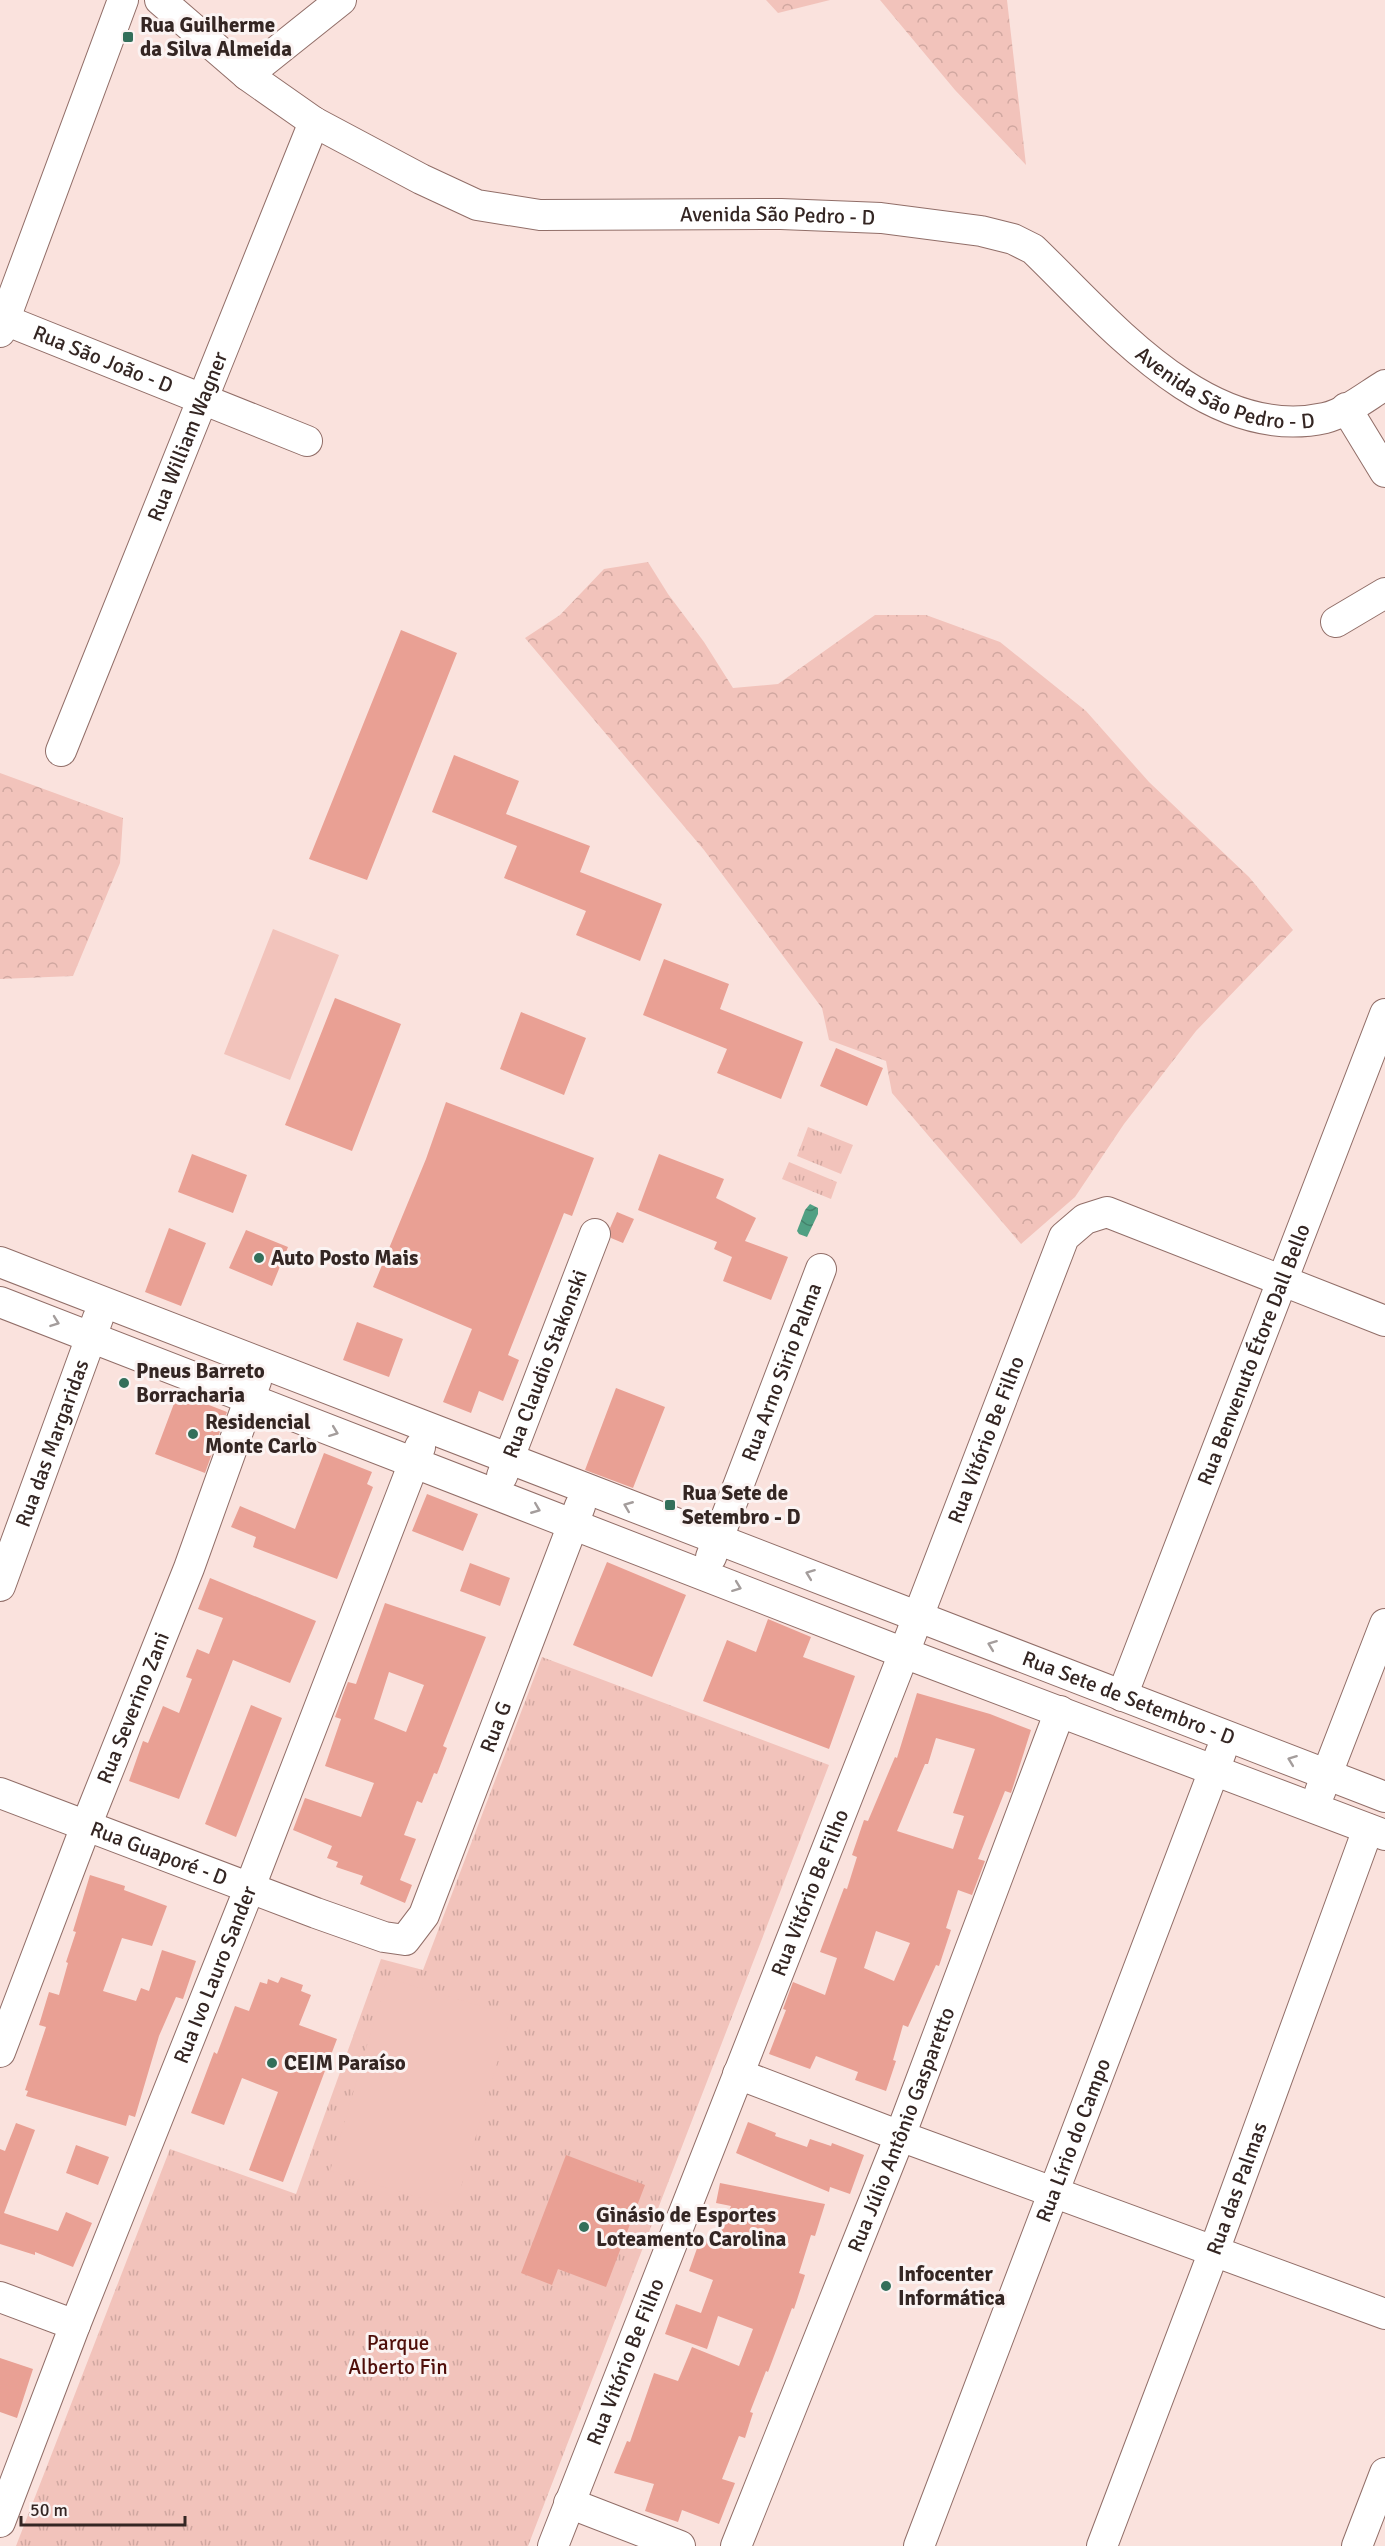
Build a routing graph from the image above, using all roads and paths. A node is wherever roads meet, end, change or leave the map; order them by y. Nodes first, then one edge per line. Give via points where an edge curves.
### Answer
1 (123, 0) edge
2 (160, 0) edge
3 (341, 0) edge
4 (247, 75) junction
5 (314, 122) junction
6 (2, 324) edge
7 (1385, 385) edge
8 (202, 399) junction
9 (1346, 408) junction
10 (307, 441) dead end
11 (1385, 472) edge
12 (1385, 593) edge
13 (1336, 622) dead end
14 (61, 751) dead end
15 (1385, 1014) edge
16 (595, 1234) dead end
17 (0, 1262) edge
18 (821, 1269) dead end
19 (1282, 1280) junction
20 (104, 1301) junction
21 (0, 1302) edge
22 (1385, 1321) edge
23 (92, 1336) junction
24 (262, 1364) junction
25 (250, 1400) junction
26 (428, 1427) junction
27 (510, 1458) junction
28 (414, 1464) junction
29 (586, 1489) junction
30 (495, 1492) junction
31 (574, 1524) junction
32 (717, 1538) junction
33 (778, 1562) junction
34 (705, 1574) junction
35 (0, 1586) edge
36 (768, 1599) junction
37 (916, 1616) junction
38 (1385, 1624) edge
39 (904, 1653) junction
40 (1122, 1696) junction
41 (1060, 1711) junction
42 (1227, 1735) junction
43 (1214, 1771) junction
44 (1328, 1773) junction
45 (0, 1793) edge
46 (1385, 1797) edge
47 (1313, 1809) junction
48 (86, 1826) junction
49 (1377, 1832) edge
50 (250, 1887) junction
51 (384, 1936) joint
52 (0, 2052) edge
53 (738, 2074) junction
54 (900, 2136) junction
55 (1054, 2191) junction
56 (1214, 2251) junction
57 (0, 2297) edge
58 (1385, 2314) edge
59 (75, 2325) junction
60 (1385, 2473) edge
61 (569, 2503) junction
62 (0, 2522) edge
63 (553, 2546) edge
64 (680, 2546) edge
65 (736, 2546) edge
66 (919, 2546) edge
67 (1102, 2546) edge
68 (1357, 2546) edge

1 - 6 street
2 - 4 street, Avenida São Pedro - D
3 - 4 street
4 - 5 street, Avenida São Pedro - D
5 - 8 street, Rua William Wagner
5 - 9 street, Avenida São Pedro - D via 477,205 540,215 781,214 880,218 1013,239 1033,249 1144,356 1187,388 1224,408 1290,422 1326,418
6 - 8 street, Rua São João - D
7 - 9 street, Avenida São Pedro - D
8 - 10 street, Rua São João - D
8 - 14 street, Rua William Wagner
9 - 11 street
12 - 13 street
15 - 19 street, Rua Benvenuto Étore Dall Bello
16 - 27 street, Rua Claudio Stakonski
17 - 20 street, Rua Sete de Setembro - D
18 - 32 street, Rua Arno Sirio Palma
19 - 22 street
19 - 37 street, Rua Vitório Be Filho via 1107,1212 1085,1219 1064,1237
19 - 40 street, Rua Benvenuto Étore Dall Bello
20 - 23 street, Rua das Margaridas
20 - 24 street, Rua Sete de Setembro - D
21 -> 23 street, Rua Sete de Setembro - D
23 - 25 street, Rua Sete de Setembro - D
23 - 35 street, Rua das Margaridas
24 - 25 street, Rua Severino Zani
24 - 26 street, Rua Sete de Setembro - D
25 -> 28 street, Rua Sete de Setembro - D
25 - 48 street, Rua Severino Zani via 189,1568
26 - 27 street, Rua Sete de Setembro - D
26 - 28 street, Rua Ivo Lauro Sander
27 - 29 street, Rua Sete de Setembro - D
27 - 30 street, Rua Claudio Stakonski
28 - 30 street, Rua Sete de Setembro - D
28 - 50 street, Rua Ivo Lauro Sander
29 - 31 street, Rua G
32 -> 29 street, Rua Sete de Setembro - D
30 -> 31 street, Rua Sete de Setembro - D
31 - 34 street, Rua Sete de Setembro - D
31 - 51 street, Rua G via 424,1915 405,1940
32 - 33 street, Rua Sete de Setembro - D
32 - 34 street, Rua Arno Sirio Palma
33 - 36 street
37 -> 33 street, Rua Sete de Setembro - D
34 -> 36 street, Rua Sete de Setembro - D
36 - 39 street, Rua Sete de Setembro - D
37 - 39 street, Rua Vitório Be Filho
40 -> 37 street, Rua Sete de Setembro - D
38 - 44 street
39 - 41 street, Rua Sete de Setembro - D
39 - 53 street, Rua Vitório Be Filho
40 - 42 street, Rua Sete de Setembro - D
41 - 43 street, Rua Sete de Setembro - D
41 - 54 street, Rua Júlio Antônio Gasparetto
42 - 43 street, Rua Lírio do Campo
44 -> 42 street, Rua Sete de Setembro - D
43 - 47 street, Rua Sete de Setembro - D
43 - 55 street, Rua Lírio do Campo
44 - 46 street, Rua Sete de Setembro - D
44 - 47 street
45 - 48 street, Rua Guaporé - D
47 - 49 street, Rua Sete de Setembro - D
48 - 50 street, Rua Guaporé - D
48 - 52 street, Rua Severino Zani
49 - 56 street, Rua das Palmas
50 - 51 street, Rua Guaporé - D
50 - 59 street, Rua Ivo Lauro Sander
53 - 54 street
53 - 61 street, Rua Vitório Be Filho
54 - 55 street
54 - 65 street, Rua Júlio Antônio Gasparetto
55 - 56 street
55 - 66 street, Rua Lírio do Campo
56 - 58 street
56 - 67 street, Rua das Palmas
57 - 59 street
59 - 62 street, Rua Ivo Lauro Sander
60 - 68 street
61 - 63 street, Rua Vitório Be Filho
61 - 64 street

